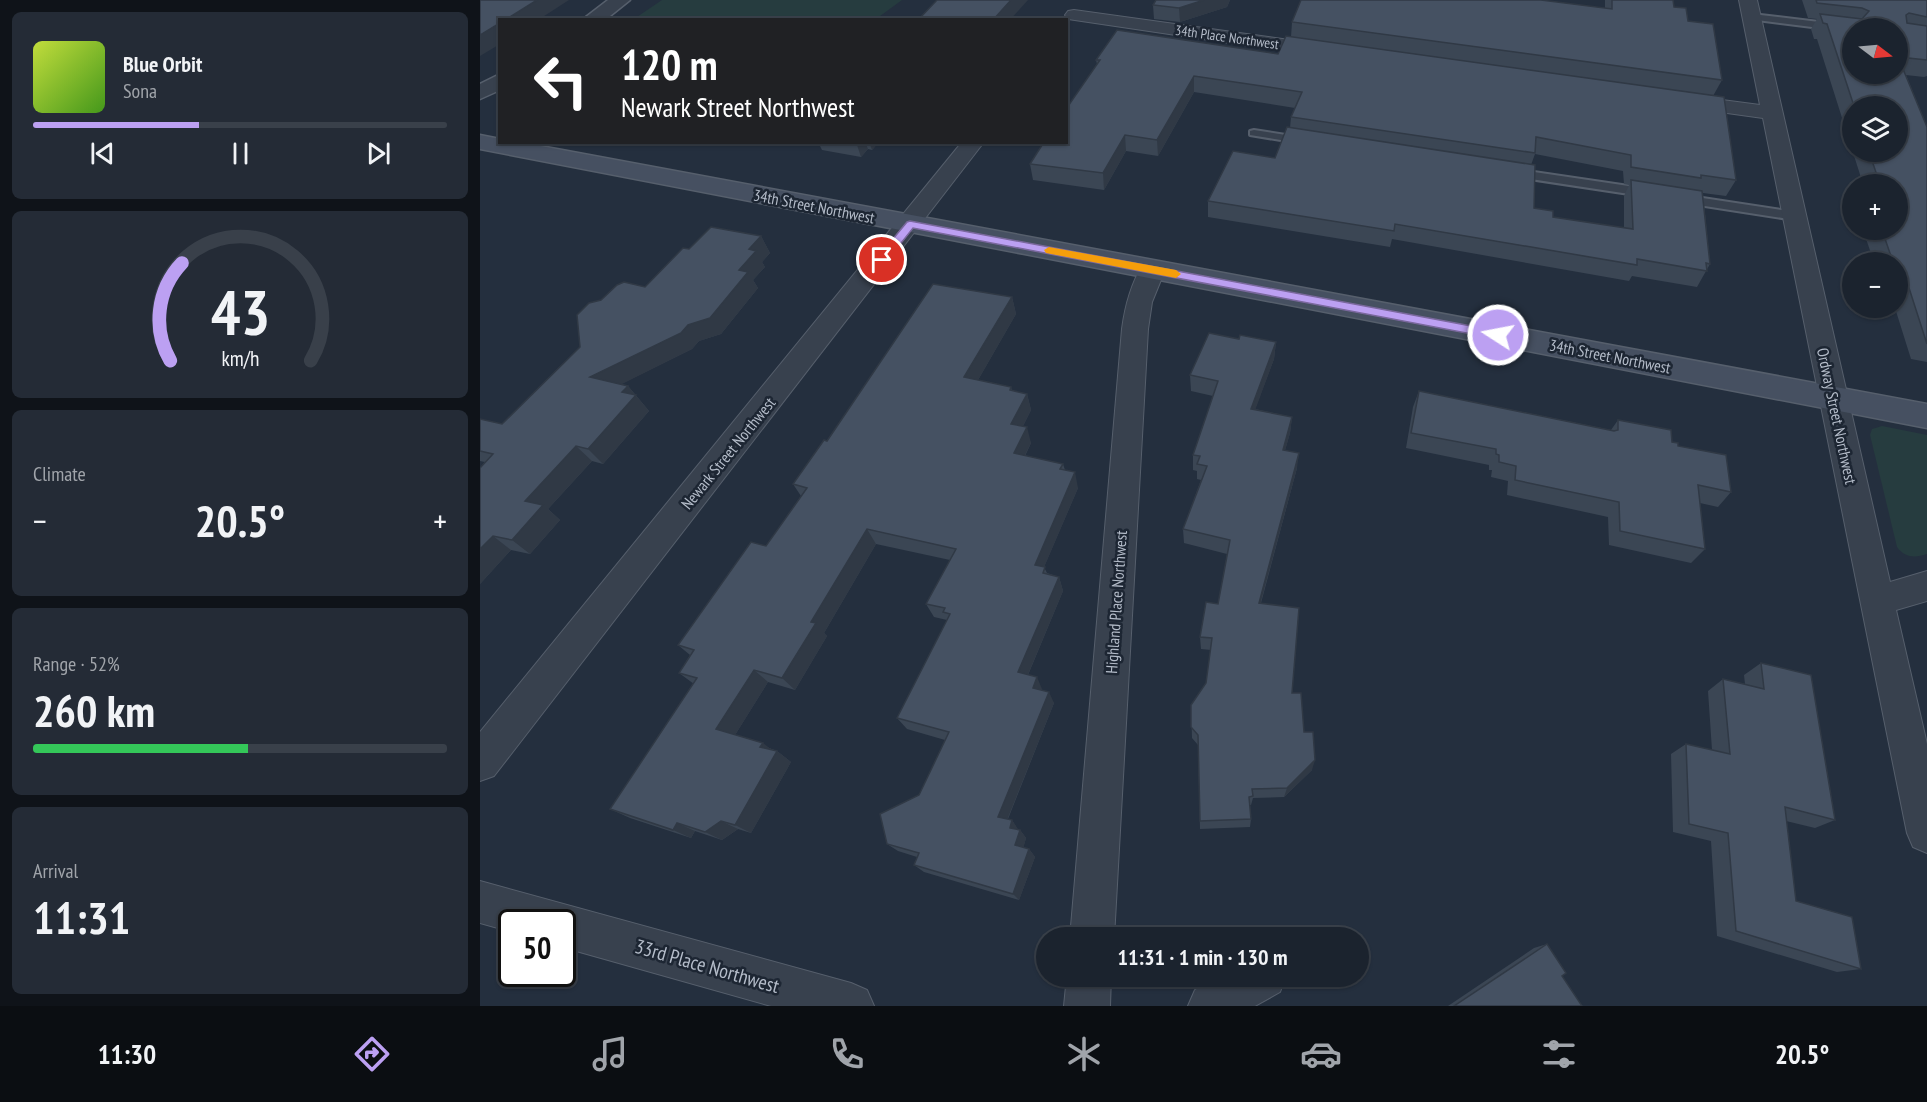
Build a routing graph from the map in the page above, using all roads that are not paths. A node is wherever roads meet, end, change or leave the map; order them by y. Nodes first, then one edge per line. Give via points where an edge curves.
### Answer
1 (621, 0) edge
2 (1086, 0) edge
3 (1750, 8) edge
4 (594, 18) edge
5 (1070, 20) edge
6 (1842, 27) edge
7 (1343, 53) edge
8 (498, 81) edge
9 (480, 93) edge
10 (1662, 98) edge
11 (1772, 113) junction
12 (1254, 133) dead end
13 (480, 142) edge
14 (1313, 142) edge
15 (972, 144) edge
16 (1502, 171) edge
17 (1795, 216) junction
18 (910, 224) junction
19 (1152, 270) junction
20 (1833, 398) junction
21 (1927, 416) edge
22 (1927, 586) edge
23 (1876, 601) junction
24 (480, 762) edge
25 (1927, 833) edge
26 (480, 902) edge
27 (506, 909) edge
28 (1093, 927) edge
29 (576, 929) edge
30 (1088, 987) edge
31 (1245, 987) edge
32 (851, 1006) edge
33 (1087, 1006) edge
34 (1211, 1006) edge

1 - 4 street
2 - 5 street
3 - 6 lane
3 - 11 street, Ordway Street Northwest
5 - 7 street, 34th Place Northwest
8 - 9 street
10 - 11 street
11 - 17 street, Ordway Street Northwest
12 - 14 lane
13 - 18 main road, 34th Street Northwest
15 - 18 street, Newark Street Northwest
16 - 17 lane
17 - 20 street, Ordway Street Northwest
18 - 19 main road, 34th Street Northwest
18 - 24 street, Newark Street Northwest
19 - 20 main road, 34th Street Northwest
19 - 28 street, Highland Place Northwest via 1139,302 1135,329
20 - 21 main road, 34th Street Northwest
20 - 23 street, Ordway Street Northwest
22 - 23 street
23 - 25 street, Ordway Street Northwest
26 - 27 street
29 - 32 street, 33rd Place Northwest
30 - 33 street
31 - 34 street

